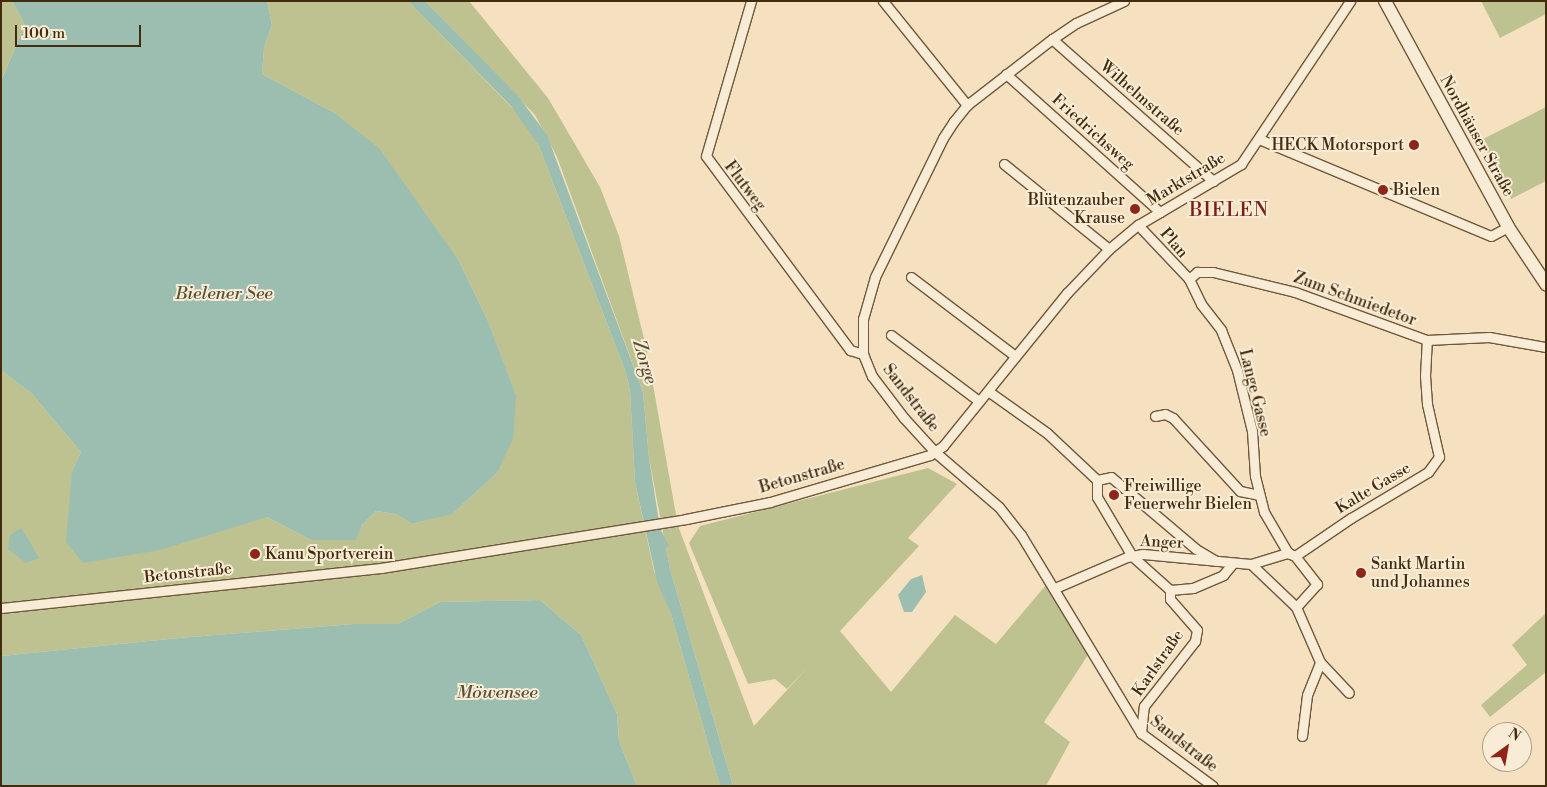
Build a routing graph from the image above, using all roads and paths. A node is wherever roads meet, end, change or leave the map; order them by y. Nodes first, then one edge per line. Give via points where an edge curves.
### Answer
1 (751, 1) edge
2 (882, 1) edge
3 (1124, 1) edge
4 (1350, 1) edge
5 (1385, 1) edge
6 (1052, 39) junction
7 (1006, 74) junction
8 (967, 105) junction
9 (1259, 139) junction
10 (1004, 164) dead end
11 (1213, 180) junction
12 (1160, 212) junction
13 (1138, 225) junction
14 (1508, 227) junction
15 (1109, 249) junction
16 (911, 277) dead end
17 (1189, 279) junction
18 (1546, 284) edge
19 (891, 335) dead end
20 (1427, 340) junction
21 (1545, 347) edge
22 (863, 354) junction
23 (1015, 356) junction
24 (988, 391) junction
25 (979, 402) junction
26 (1155, 416) dead end
27 (935, 452) junction
28 (1097, 480) junction
29 (1259, 495) junction
30 (1291, 554) junction
31 (1132, 556) junction
32 (1216, 561) junction
33 (1233, 563) junction
34 (1252, 564) junction
35 (1055, 588) junction
36 (1170, 590) junction
37 (1296, 607) junction
38 (1, 608) edge
39 (1320, 662) junction
40 (1349, 693) dead end
41 (1140, 732) junction
42 (1302, 736) dead end
43 (1213, 786) edge

1 - 22 street, Flutweg via 706,156 850,350
2 - 8 street
3 - 6 street, Sandstraße via 1076,23
4 - 9 street, Marktstraße
5 - 14 main road, Nordhäuser Straße
6 - 7 street, Sandstraße
6 - 11 street, Wilhelmstraße
7 - 8 street, Sandstraße
7 - 12 street, Friedrichsweg
8 - 22 street, Sandstraße via 943,138 875,277 863,319
9 - 11 street, Marktstraße via 1241,164
9 - 14 street via 1491,236
10 - 15 street
11 - 12 street, Marktstraße
12 - 13 street, Marktstraße
13 - 15 street, Marktstraße
13 - 17 street, Plan
14 - 18 main road, Nordhäuser Straße
15 - 23 street, Marktstraße via 1087,270
16 - 23 street
17 - 20 street, Zum Schmiedetor via 1196,272 1213,272 1295,292
17 - 29 street, Lange Gasse via 1200,304 1220,330 1237,370 1252,431
19 - 25 street
20 - 21 street, Zum Schmiedetor via 1489,337
20 - 30 street, Kalte Gasse via 1424,376 1439,456 1428,472
22 - 27 street, Sandstraße via 890,400
23 - 24 street, Marktstraße
24 - 25 street, Marktstraße
24 - 28 street via 1047,433
25 - 27 street, Marktstraße
26 - 29 street via 1166,414 1173,418 1240,492
27 - 35 street, Sandstraße via 999,507
27 - 38 street, Betonstraße via 770,502 676,520 381,568
28 - 31 street, Anger via 1098,496
28 - 32 street, Anger via 1111,477 1196,549
29 - 30 street, Lange Gasse via 1264,512
30 - 34 street, Kalte Gasse
30 - 37 street, Lange Gasse via 1317,584
31 - 32 street, Anger via 1153,554
31 - 35 street
31 - 36 street
32 - 33 street, Anger
33 - 34 street, Anger
33 - 36 street via 1223,575 1193,588
34 - 37 street
35 - 41 street, Sandstraße
36 - 41 street, Karlstraße via 1170,599 1197,630 1195,641 1144,706
37 - 39 street
39 - 40 street
39 - 42 street via 1307,695
41 - 43 street, Sandstraße

